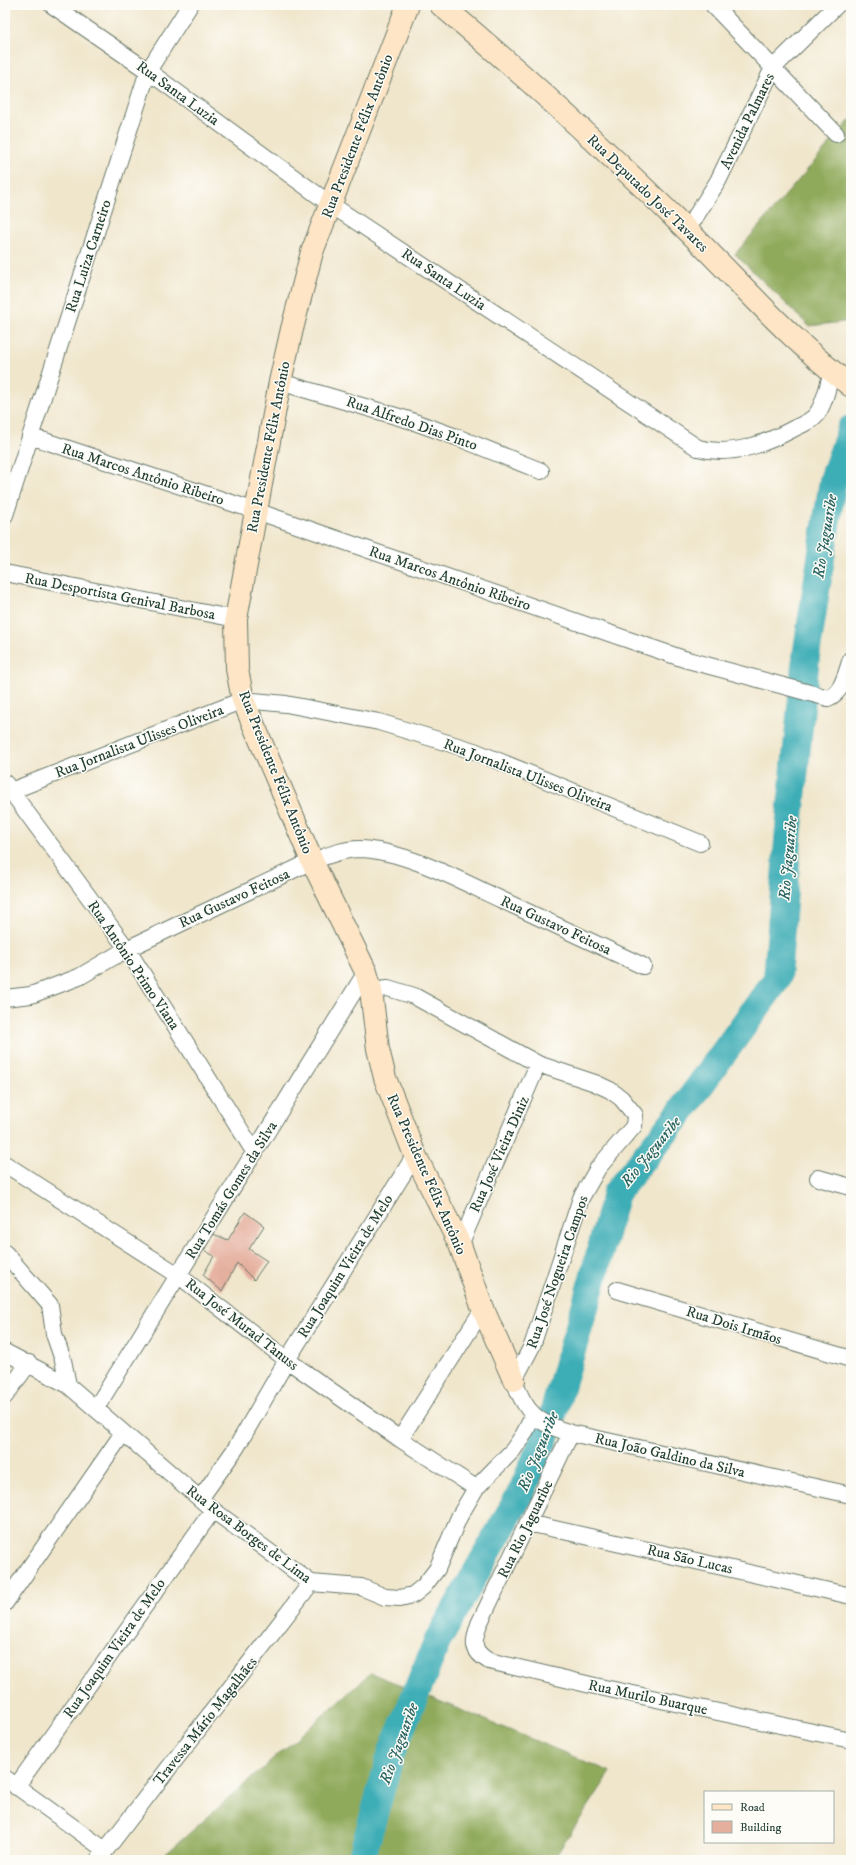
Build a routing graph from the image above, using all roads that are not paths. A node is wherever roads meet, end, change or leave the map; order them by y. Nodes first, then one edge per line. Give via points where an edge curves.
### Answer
1 (52, 5) edge
2 (190, 5) edge
3 (408, 5) edge
4 (441, 5) edge
5 (713, 5) edge
6 (837, 5) edge
7 (773, 68) junction
8 (148, 71) junction
9 (836, 134) dead end
10 (330, 204) junction
11 (687, 230) junction
12 (832, 372) junction
13 (280, 382) junction
14 (851, 386) edge
15 (30, 436) junction
16 (542, 471) dead end
17 (256, 511) junction
18 (5, 515) edge
19 (5, 573) edge
20 (236, 619) junction
21 (851, 659) edge
22 (243, 700) junction
23 (8, 787) edge
24 (700, 843) dead end
25 (312, 861) junction
26 (127, 949) junction
27 (643, 966) dead end
28 (368, 981) junction
29 (5, 998) edge
30 (538, 1064) junction
31 (255, 1153) junction
32 (415, 1155) junction
33 (5, 1164) edge
34 (818, 1178) dead end
35 (851, 1187) edge
36 (460, 1245) junction
37 (5, 1253) edge
38 (178, 1275) junction
39 (617, 1290) dead end
40 (483, 1309) junction
41 (5, 1352) edge
42 (851, 1359) edge
43 (287, 1360) junction
44 (29, 1363) junction
45 (514, 1380) junction
46 (68, 1385) junction
47 (5, 1396) edge
48 (96, 1408) junction
49 (536, 1419) junction
50 (566, 1432) junction
51 (123, 1433) junction
52 (400, 1439) junction
53 (476, 1488) junction
54 (851, 1495) edge
55 (200, 1499) junction
56 (213, 1510) junction
57 (528, 1523) junction
58 (312, 1583) junction
59 (851, 1596) edge
60 (5, 1602) edge
61 (478, 1624) joint
62 (851, 1740) edge
63 (11, 1782) edge
64 (102, 1855) edge

1 - 8 street, Rua Santa Luzia
2 - 8 street, Rua Luiza Carneiro
3 - 10 street, Rua Presidente Félix Antônio
4 - 11 street, Rua Deputado José Tavares via 498,52
5 - 7 street
6 - 7 street, Avenida Palmares
7 - 9 street
7 - 11 street, Avenida Palmares via 718,181
8 - 10 street, Rua Santa Luzia
8 - 15 street, Rua Luiza Carneiro
10 - 12 street, Rua Santa Luzia via 698,448 729,452 756,446 809,421 820,409
10 - 13 street, Rua Presidente Félix Antônio via 312,252
11 - 12 street, Rua Deputado José Tavares
12 - 14 street, Rua Deputado José Tavares
13 - 16 street, Rua Alfredo Dias Pinto via 409,420
13 - 17 street, Rua Presidente Félix Antônio
15 - 17 street, Rua Marcos Antônio Ribeiro
15 - 18 street, Rua Luiza Carneiro
17 - 20 street, Rua Presidente Félix Antônio
17 - 21 street, Rua Marcos Antônio Ribeiro via 684,659 828,698 833,696 842,683
19 - 20 street, Rua Desportista Genival Barbosa
20 - 22 street, Rua Presidente Félix Antônio via 237,669
22 - 23 street, Rua Jornalista Ulisses Oliveira
22 - 24 street, Rua Jornalista Ulisses Oliveira via 286,704 379,722 474,751
22 - 25 street, Rua Presidente Félix Antônio
23 - 26 street, Rua Antônio Primo Viana
25 - 26 street, Rua Gustavo Feitosa
25 - 27 street, Rua Gustavo Feitosa via 358,849 377,851 420,864
25 - 28 street, Rua Presidente Félix Antônio
26 - 29 street, Rua Gustavo Feitosa via 79,977 49,990
26 - 31 street, Rua Antônio Primo Viana
28 - 30 street, Rua José Nogueira Campos via 414,996
28 - 31 street, Rua Tomás Gomes da Silva
28 - 32 street, Rua Presidente Félix Antônio via 384,1078
30 - 36 street, Rua José Vieira Diniz
30 - 45 street, Rua José Nogueira Campos via 610,1090 631,1108 636,1121 598,1168 581,1198 532,1346
31 - 38 street, Rua Tomás Gomes da Silva
32 - 36 street, Rua Presidente Félix Antônio
32 - 43 street, Rua Joaquim Vieira de Melo
33 - 38 street, Rua José Murad Tanuss
34 - 35 street
36 - 40 street, Rua Presidente Félix Antônio
37 - 46 street via 50,1305 54,1334
38 - 43 street, Rua José Murad Tanuss
38 - 48 street, Rua Tomás Gomes da Silva
39 - 42 street, Rua Dois Irmãos
40 - 45 street, Rua Presidente Félix Antônio
40 - 52 street
41 - 44 street, Rua Rosa Borges de Lima
43 - 52 street, Rua José Murad Tanuss
43 - 55 street, Rua Joaquim Vieira de Melo via 236,1448
44 - 46 street, Rua Rosa Borges de Lima
44 - 47 street
45 - 49 street via 517,1391
46 - 48 street, Rua Rosa Borges de Lima
48 - 51 street, Rua Rosa Borges de Lima
49 - 50 street, Rua João Galdino da Silva
49 - 53 street, Rua Rosa Borges de Lima via 512,1450
50 - 54 street, Rua João Galdino da Silva
50 - 57 street, Rua Rio Jaguaribe
51 - 55 street, Rua Rosa Borges de Lima
51 - 60 street
52 - 53 street, Rua José Murad Tanuss
53 - 58 street, Rua Rosa Borges de Lima via 459,1517 436,1569 424,1586 413,1595 400,1598 385,1597 361,1587
55 - 56 street, Rua Rosa Borges de Lima
56 - 58 street, Rua Rosa Borges de Lima
56 - 63 street, Rua Joaquim Vieira de Melo
57 - 59 street, Rua São Lucas
57 - 61 street, Rua Rio Jaguaribe
58 - 64 street, Travessa Mário Magalhães
61 - 62 street, Rua Murilo Buarque via 475,1635 476,1650 480,1657 489,1661
63 - 64 street

